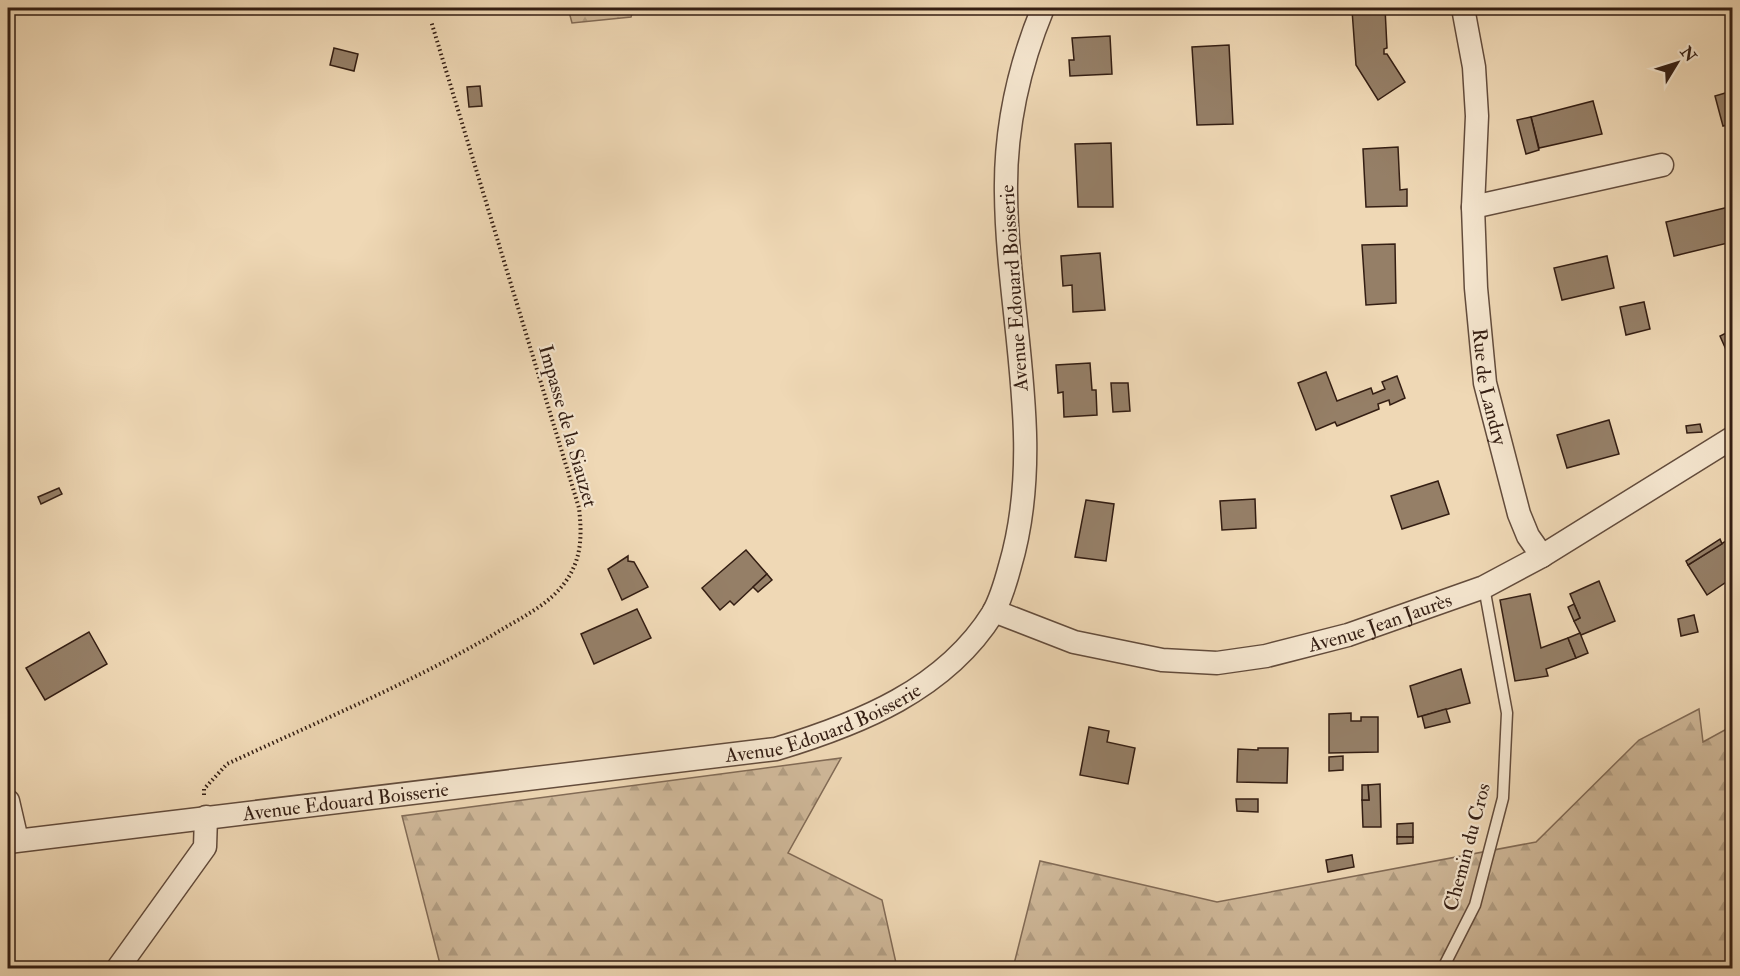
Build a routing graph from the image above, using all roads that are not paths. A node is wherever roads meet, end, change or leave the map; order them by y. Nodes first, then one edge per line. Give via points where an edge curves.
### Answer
1 (1043, 8) edge
2 (1463, 8) edge
3 (1662, 165) dead end
4 (1473, 207) junction
5 (1732, 438) edge
6 (1542, 556) junction
7 (1484, 587) junction
8 (994, 611) junction
9 (8, 801) edge
10 (206, 817) junction
11 (12, 841) edge
12 (118, 969) edge
13 (1443, 969) edge

1 - 8 street, Avenue Edouard Boisserie via 1015,92 1008,136 1006,193 1026,482 1020,531
2 - 4 street, Rue de Landry via 1475,87
3 - 4 street
4 - 6 street, Rue de Landry via 1485,383 1519,514 1528,537
5 - 6 street, Avenue Jean Jaurès
6 - 7 street, Avenue Jean Jaurès
7 - 8 street, Avenue Jean Jaurès via 1348,635 1266,657 1217,663 1162,660 1074,642
7 - 13 lane, Chemin du Cros via 1507,712 1503,798 1475,905
8 - 10 street, Avenue Edouard Boisserie via 973,640 936,675 890,707 837,731 776,749
9 - 11 street
10 - 11 street, Avenue Edouard Boisserie
10 - 12 street via 205,847

